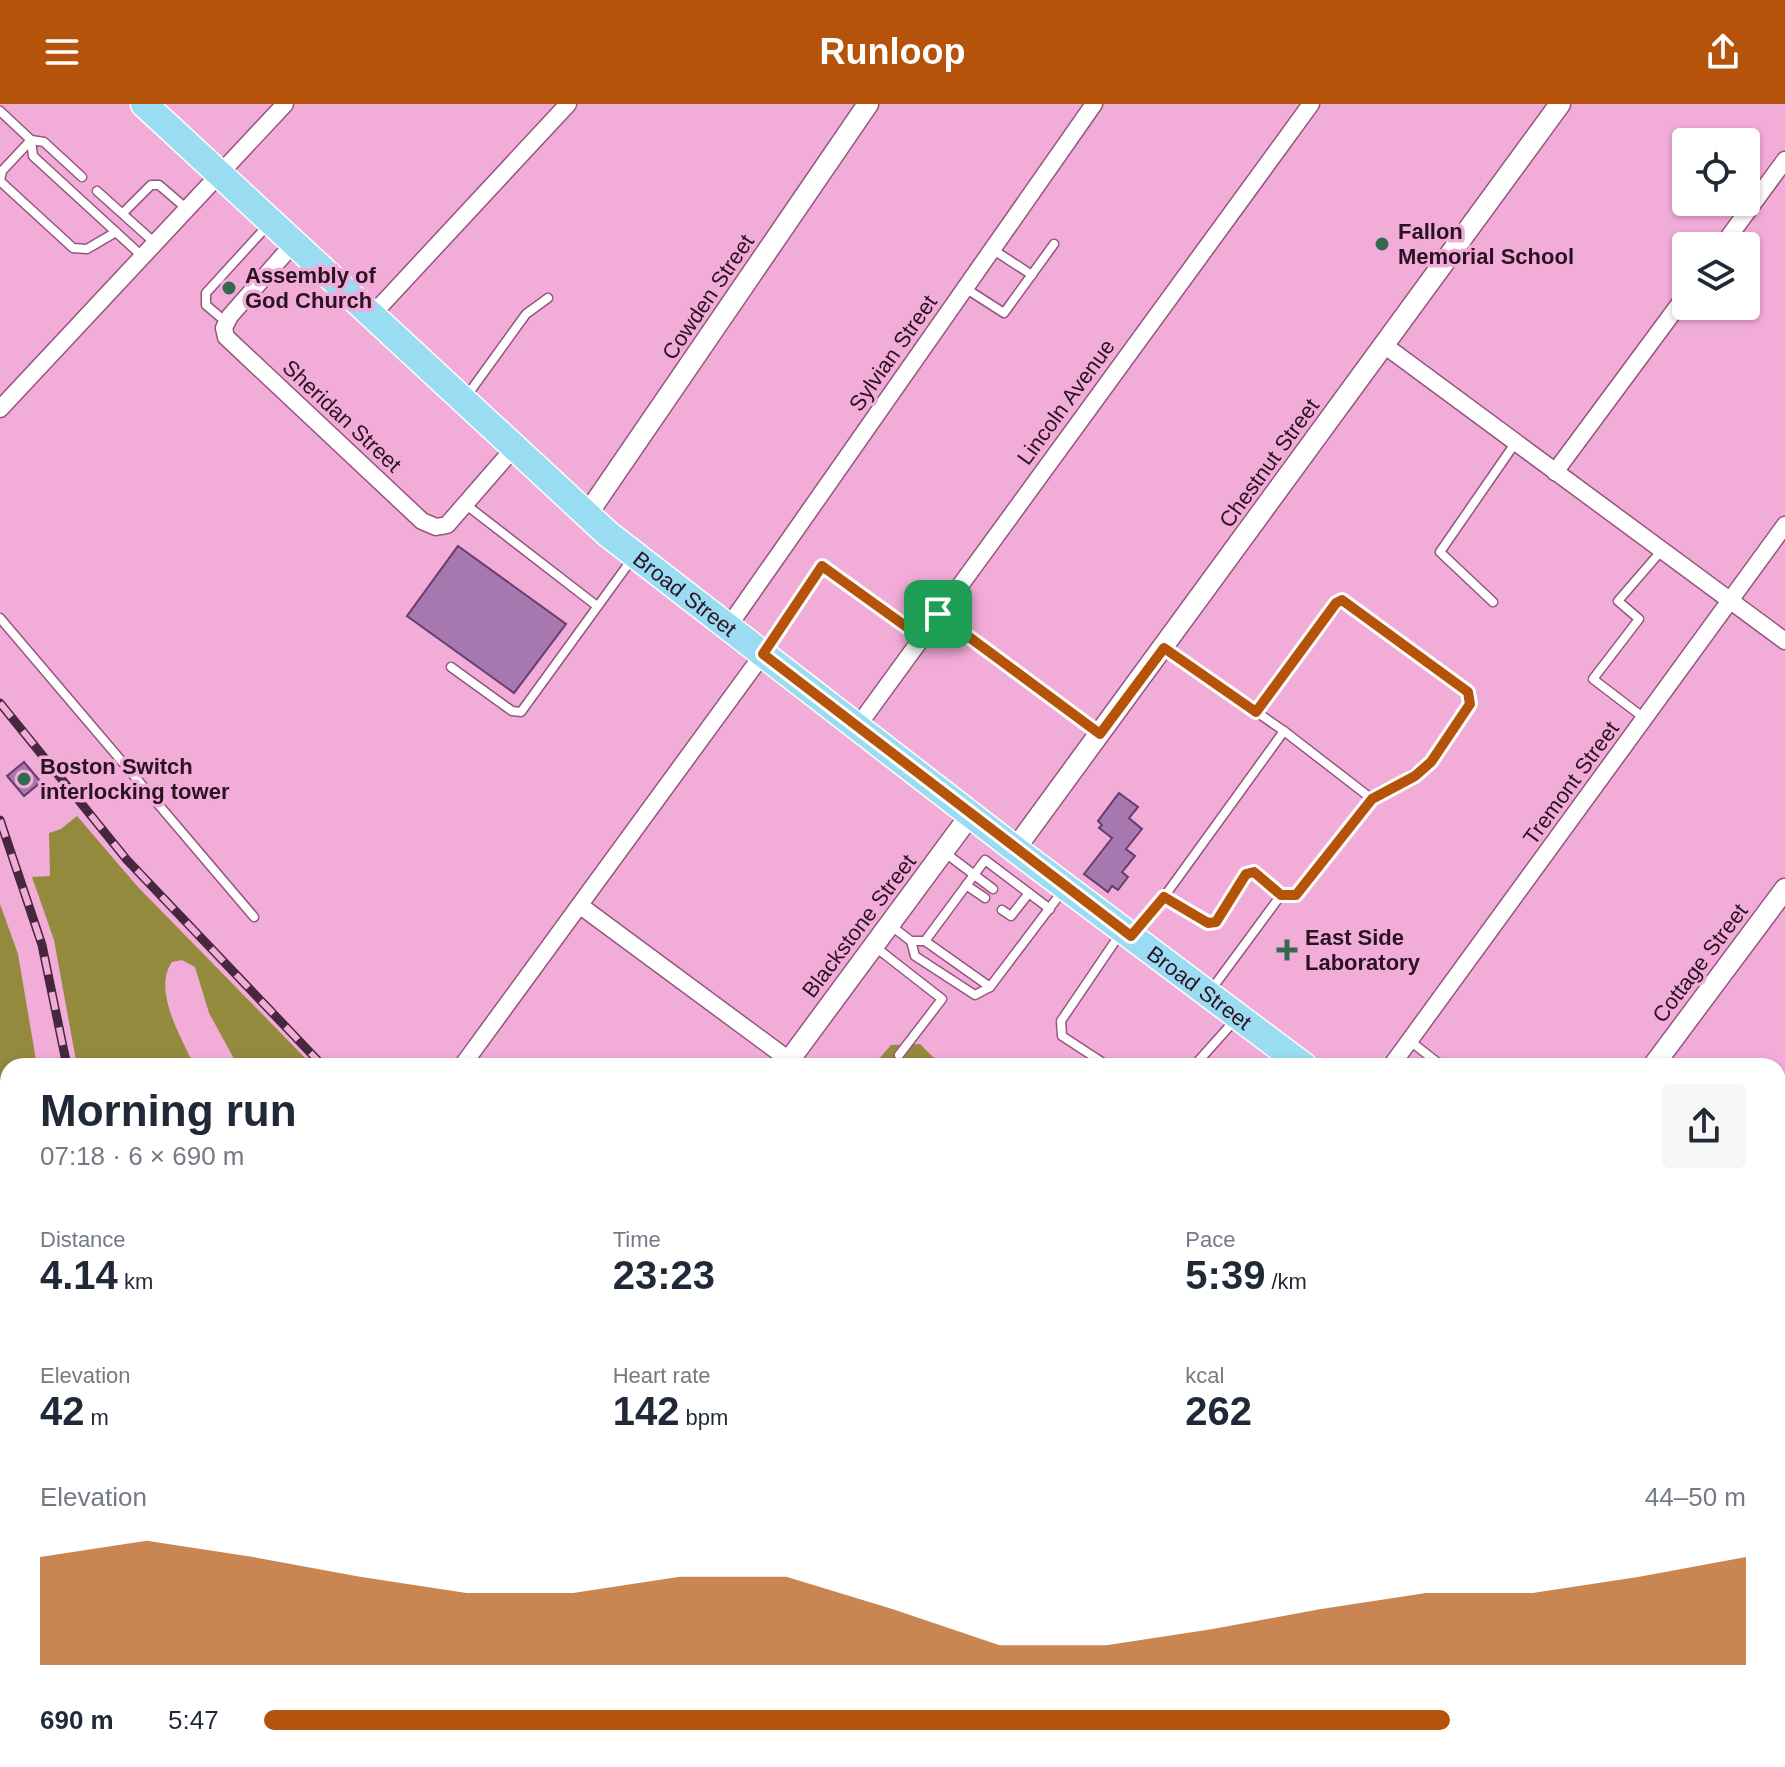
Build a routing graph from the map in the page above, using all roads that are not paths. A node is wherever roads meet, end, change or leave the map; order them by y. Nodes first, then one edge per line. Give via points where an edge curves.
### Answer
1 (144, 104) edge
2 (285, 104) edge
3 (568, 104) edge
4 (868, 104) edge
5 (1094, 104) edge
6 (1311, 104) edge
7 (1560, 104) edge
8 (0, 111) edge
9 (31, 140) junction
10 (1785, 160) edge
11 (220, 175) junction
12 (82, 177) dead end
13 (97, 191) dead end
14 (187, 209) junction
15 (123, 213) junction
16 (271, 222) junction
17 (116, 232) junction
18 (1732, 232) edge
19 (155, 243) junction
20 (294, 243) junction
21 (1054, 244) dead end
22 (992, 249) junction
23 (142, 257) junction
24 (1032, 275) junction
25 (965, 288) junction
26 (548, 298) dead end
27 (1672, 314) edge
28 (372, 315) junction
29 (226, 323) junction
30 (1384, 345) junction
31 (463, 401) junction
32 (0, 409) edge
33 (1516, 442) junction
34 (514, 448) junction
35 (1555, 472) junction
36 (465, 504) junction
37 (586, 516) junction
38 (1785, 525) edge
39 (1662, 550) junction
40 (635, 555) junction
41 (1730, 600) junction
42 (1493, 602) dead end
43 (597, 606) junction
44 (938, 614) junction
45 (0, 618) edge
46 (728, 627) junction
47 (922, 638) junction
48 (1785, 641) edge
49 (1164, 648) junction
50 (763, 654) junction
51 (451, 667) dead end
52 (1256, 712) junction
53 (1645, 719) junction
54 (857, 727) junction
55 (1284, 731) junction
56 (1100, 734) junction
57 (1372, 799) junction
58 (971, 814) junction
59 (1008, 844) junction
60 (943, 852) junction
61 (985, 860) junction
62 (974, 874) junction
63 (966, 885) junction
64 (1066, 887) junction
65 (993, 889) dead end
66 (1029, 893) junction
67 (1281, 895) junction
68 (1164, 897) junction
69 (985, 898) dead end
70 (1782, 898) edge
71 (1010, 900) dead end
72 (582, 907) junction
73 (1018, 907) junction
74 (1050, 909) junction
75 (1002, 910) dead end
76 (254, 917) dead end
77 (889, 925) junction
78 (1127, 933) junction
79 (911, 941) junction
80 (925, 941) junction
81 (874, 946) junction
82 (990, 987) junction
83 (1208, 994) junction
84 (1239, 1017) junction
85 (1409, 1040) junction
86 (899, 1055) dead end
87 (468, 1058) edge
88 (780, 1058) edge
89 (791, 1058) edge
90 (1096, 1058) edge
91 (1201, 1058) edge
92 (1293, 1058) edge
93 (1397, 1058) edge
94 (1431, 1058) edge
95 (1659, 1058) edge

1 - 11 main road, Broad Street
2 - 11 street
3 - 28 street
4 - 37 street, Cowden Street
5 - 22 street, Sylvian Street
6 - 44 street, Lincoln Avenue
7 - 30 street, Chestnut Street
8 - 9 lane
9 - 12 lane via 44,142
9 - 17 lane via 33,156
9 - 17 lane via 2,171 0,181 73,248 87,249
10 - 18 street
11 - 14 street
11 - 16 main road, Broad Street
13 - 15 lane
14 - 15 lane via 159,185 151,185
14 - 19 street
15 - 19 lane
16 - 20 main road, Broad Street
16 - 29 lane via 206,293 206,305
17 - 23 lane
19 - 23 street
20 - 28 main road, Broad Street
20 - 29 street
21 - 24 lane
22 - 24 lane
22 - 25 street, Sylvian Street
23 - 32 street
24 - 25 lane via 1004,313
25 - 46 street, Sylvian Street
26 - 31 lane via 526,314
27 - 35 street
28 - 31 main road, Broad Street
29 - 36 street, Sheridan Street via 226,337 422,521 447,525
30 - 33 street
30 - 49 street, Chestnut Street
31 - 34 main road, Broad Street
33 - 35 street
33 - 42 lane via 1440,552
34 - 36 street, Sheridan Street
34 - 37 main road, Broad Street
35 - 39 street
36 - 43 lane
37 - 40 main road, Broad Street
38 - 41 street, Tremont Street
39 - 41 street
39 - 53 lane via 1618,601 1639,619 1593,679
40 - 43 lane
40 - 46 main road, Broad Street
41 - 48 street
41 - 53 street, Tremont Street
43 - 51 lane via 521,712 512,711
44 - 47 street, Lincoln Avenue
44 - 56 lane
45 - 76 lane
46 - 50 main road, Broad Street
47 - 50 lane via 822,566
47 - 54 street, Lincoln Avenue
49 - 52 lane
49 - 56 street, Chestnut Street
50 - 54 main road, Broad Street
50 - 72 street
52 - 55 lane
52 - 57 lane via 1342,600 1468,692 1470,704 1431,762
53 - 85 street, Tremont Street
54 - 58 main road, Broad Street
55 - 57 lane
55 - 68 lane
56 - 59 street, Chestnut Street
57 - 67 lane via 1296,895
58 - 59 main road, Broad Street
58 - 60 street, Blackstone Street
59 - 61 lane
59 - 64 main road, Broad Street
60 - 62 lane
60 - 77 street, Blackstone Street
61 - 62 lane
61 - 66 lane
62 - 63 lane
62 - 65 lane
63 - 69 lane
63 - 80 lane
64 - 74 lane
64 - 78 main road, Broad Street
66 - 73 lane
66 - 74 lane
67 - 68 lane via 1254,872 1246,874 1216,922 1208,923
67 - 83 lane
68 - 78 lane
70 - 95 street, Cottage Street
71 - 73 lane
72 - 87 street
72 - 88 street
73 - 75 lane via 1011,916
74 - 82 lane
77 - 79 lane
77 - 81 street, Blackstone Street
78 - 83 main road, Broad Street
78 - 90 lane via 1061,1021 1062,1036
79 - 80 lane
79 - 82 lane via 915,956 975,995
80 - 82 lane
81 - 86 lane via 942,999
81 - 89 street, Blackstone Street
83 - 84 main road, Broad Street
84 - 91 lane
84 - 92 main road, Broad Street
85 - 93 street, Tremont Street
85 - 94 lane

